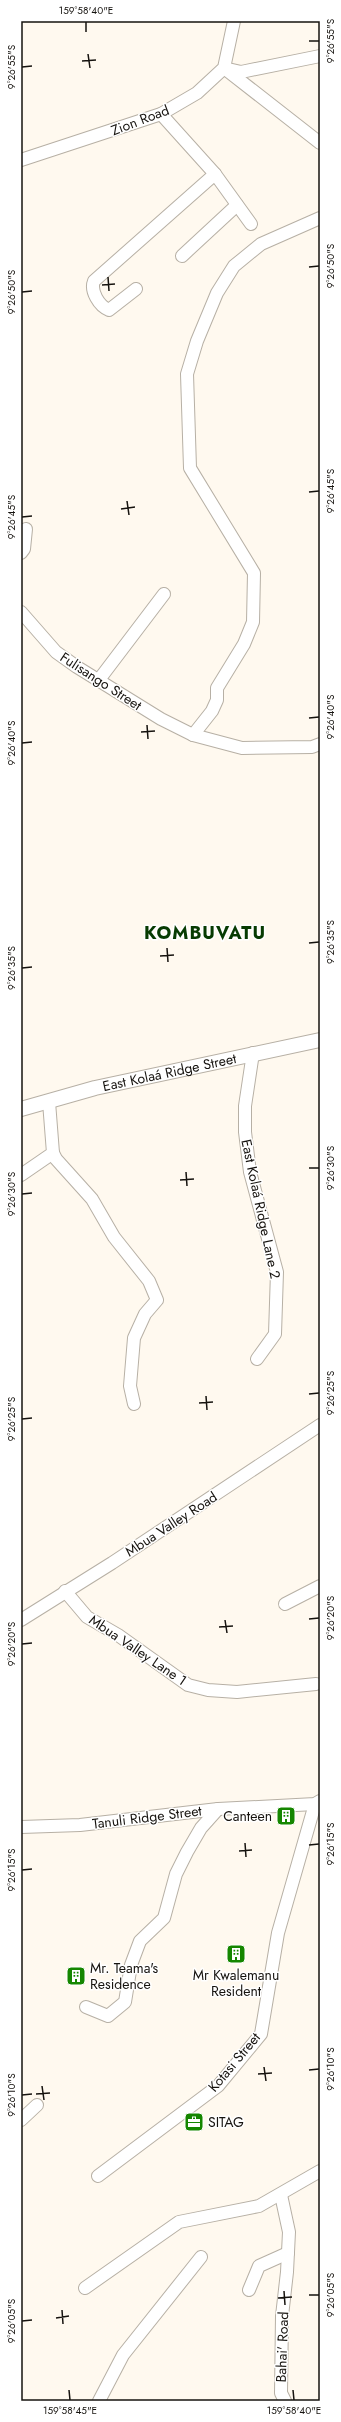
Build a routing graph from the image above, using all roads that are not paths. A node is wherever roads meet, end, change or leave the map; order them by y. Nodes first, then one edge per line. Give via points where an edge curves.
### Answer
1 (234, 21) edge
2 (320, 56) edge
3 (224, 68) junction
4 (161, 114) junction
5 (320, 143) edge
6 (21, 160) edge
7 (216, 174) junction
8 (237, 205) junction
9 (320, 218) edge
10 (251, 224) dead end
11 (182, 256) dead end
12 (136, 289) dead end
13 (26, 529) dead end
14 (21, 553) edge
15 (164, 594) dead end
16 (21, 612) edge
17 (98, 681) junction
18 (194, 735) junction
19 (320, 744) edge
20 (320, 1040) edge
21 (253, 1053) junction
22 (49, 1102) junction
23 (21, 1109) edge
24 (53, 1153) junction
25 (21, 1175) edge
26 (257, 1359) dead end
27 (134, 1404) dead end
28 (320, 1425) edge
29 (320, 1586) edge
30 (65, 1591) junction
31 (285, 1604) dead end
32 (21, 1620) edge
33 (316, 1684) dead end
34 (318, 1802) edge
35 (218, 1809) junction
36 (21, 1827) edge
37 (86, 2006) dead end
38 (37, 2105) dead end
39 (21, 2120) edge
40 (320, 2172) edge
41 (98, 2176) dead end
42 (281, 2195) junction
43 (288, 2252) junction
44 (201, 2257) dead end
45 (85, 2288) dead end
46 (249, 2290) dead end
47 (100, 2401) edge
48 (285, 2401) edge

1 - 3 street
2 - 3 street via 240,72
3 - 4 street, Zion Road via 197,93
3 - 5 street
4 - 6 street, Zion Road
4 - 7 street
7 - 8 street
7 - 12 street via 94,281 92,286 93,292 109,310
8 - 10 street
8 - 11 street
9 - 18 street via 261,244 234,266 217,293 196,341 187,374 190,468 254,573 253,622 244,644 217,688 217,700 212,711
13 - 14 street via 24,549
15 - 17 street
16 - 17 street, Fulisango Street via 56,652
17 - 18 street, Fulisango Street via 161,719
18 - 19 street, Fulisango Street via 242,748 312,747
20 - 21 street, East Kolaá Ridge Street
21 - 22 street, East Kolaá Ridge Street via 95,1088
21 - 26 street, East Kolaá Ridge Lane 2 via 245,1106 245,1132 250,1172 277,1272 275,1334
22 - 23 street, East Kolaá Ridge Street
22 - 24 street
24 - 25 street
24 - 27 street via 92,1199 114,1237 149,1281 157,1300 145,1314 134,1338 130,1386
28 - 30 street, Mbua Valley Road via 112,1563
29 - 31 street
30 - 32 street, Mbua Valley Road
30 - 33 street, Mbua Valley Lane 1 via 87,1617 118,1635 188,1685 208,1690 237,1692
34 - 35 street, Tanuli Ridge Street
34 - 41 street, Kotasi Street via 278,1933 261,2034 218,2086
35 - 36 street, Tanuli Ridge Street via 80,1825
35 - 37 street via 201,1828 176,1874 164,1918 140,1941 131,1965 126,2002 108,2016
38 - 39 street
40 - 42 street
42 - 43 street, Bahai' Road via 289,2232
42 - 45 street via 251,2208 179,2222
43 - 46 street via 259,2266
43 - 48 street, Bahai' Road via 282,2316 281,2392
44 - 47 street via 123,2355

